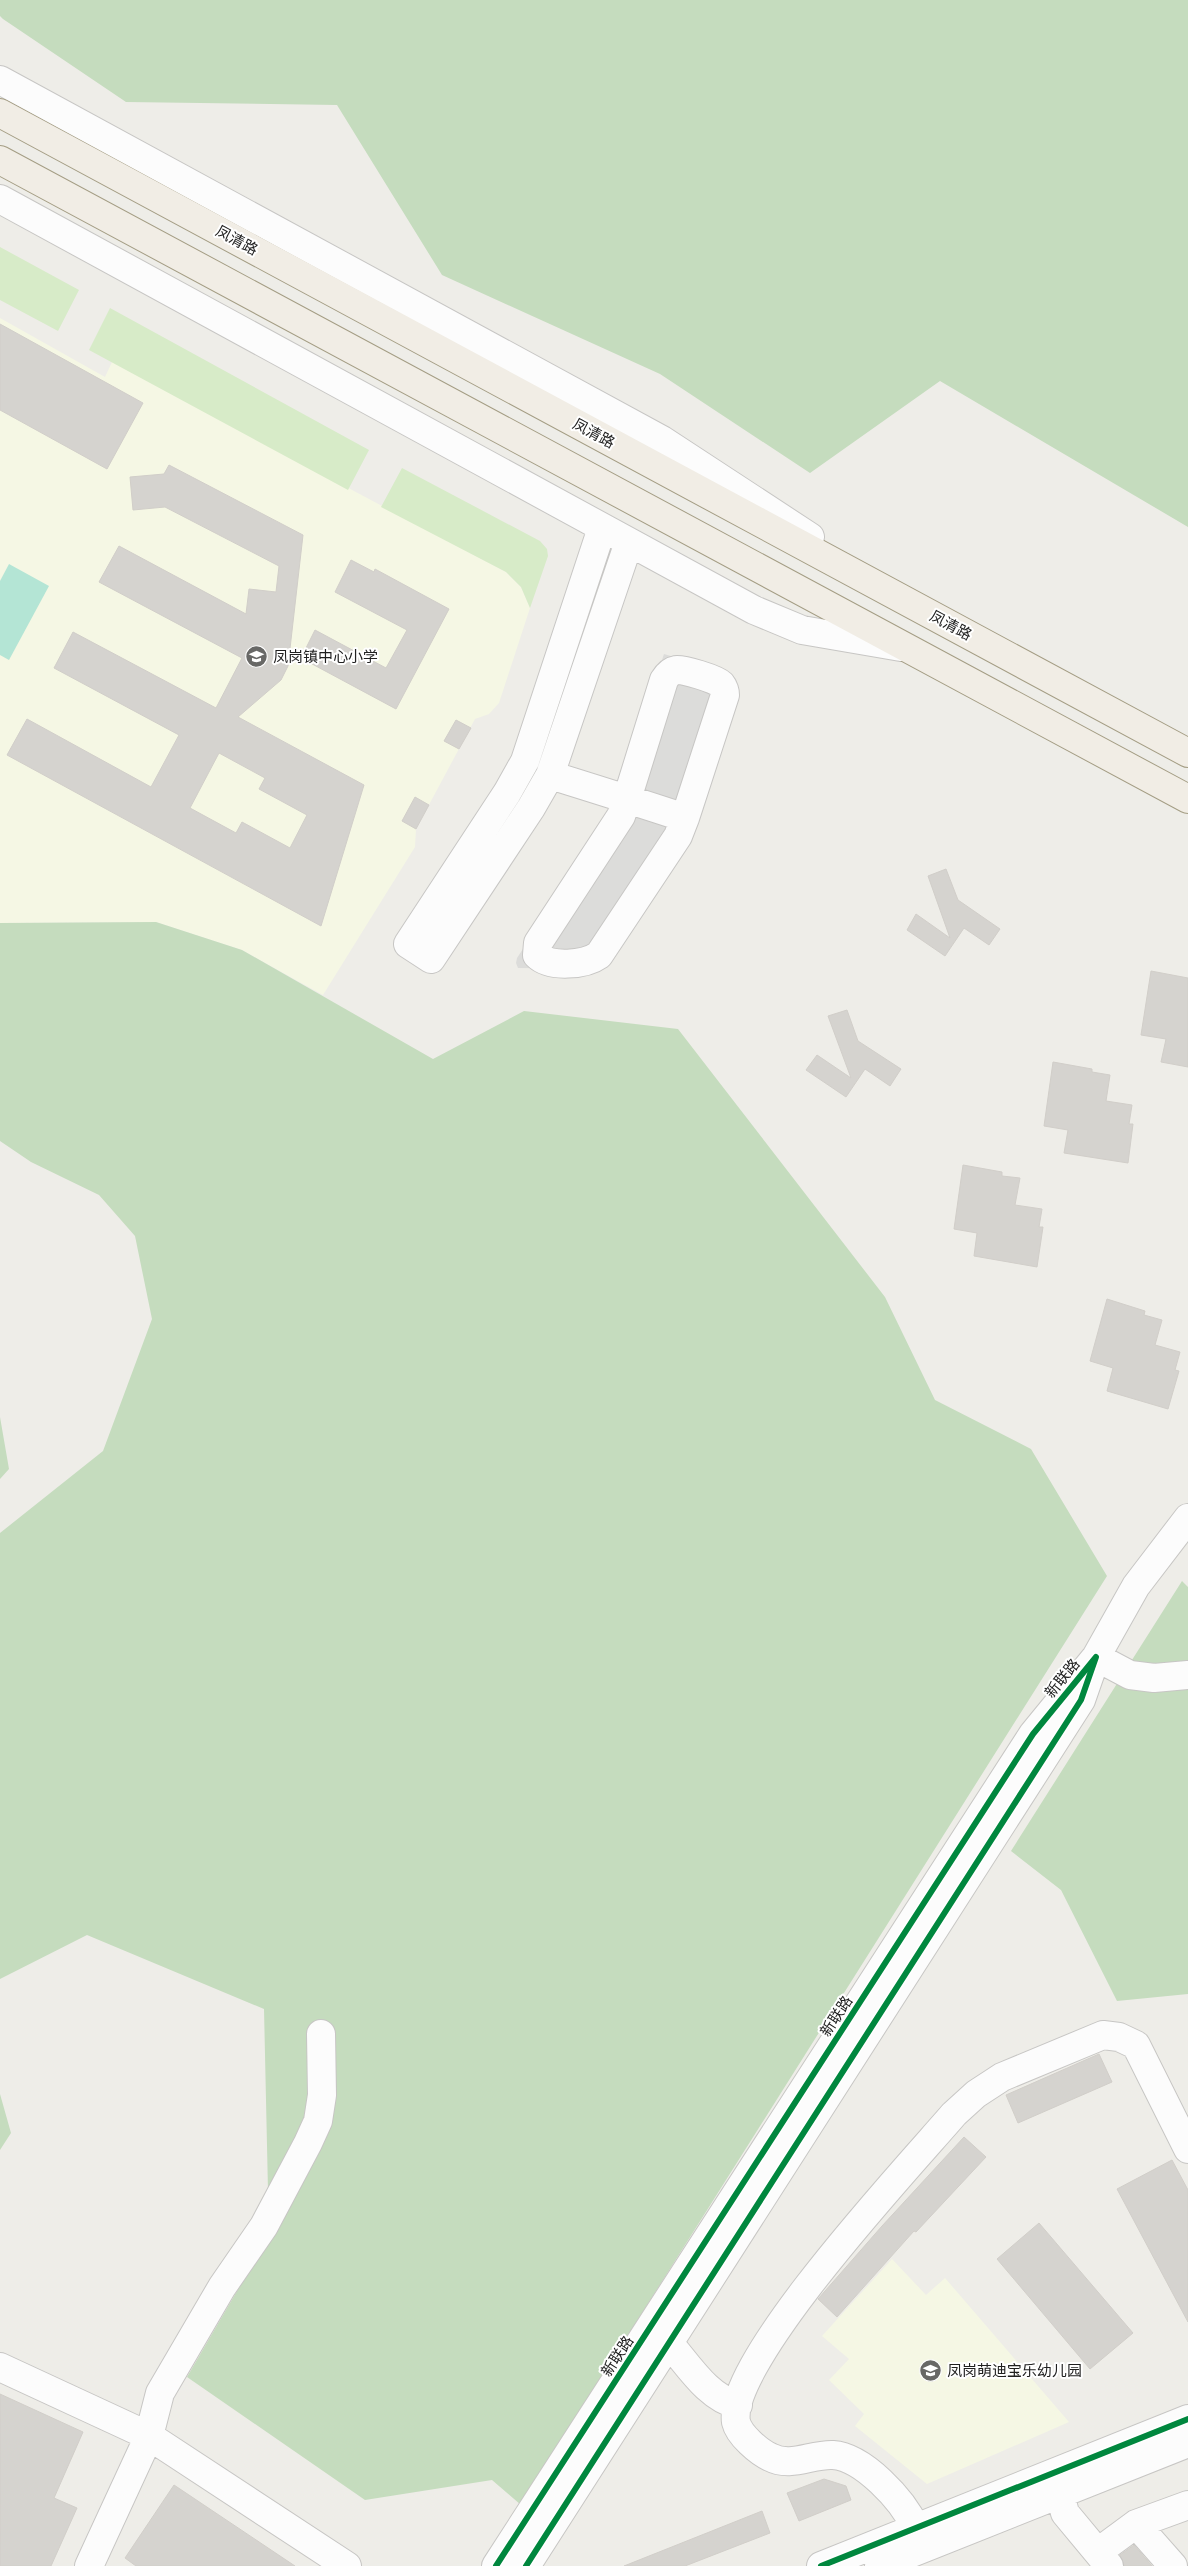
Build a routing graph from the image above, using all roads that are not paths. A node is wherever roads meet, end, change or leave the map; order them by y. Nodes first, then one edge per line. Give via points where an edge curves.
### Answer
1 (0, 80) edge
2 (0, 112) edge
3 (0, 160) edge
4 (0, 199) edge
5 (602, 528) junction
6 (629, 542) junction
7 (905, 600) junction
8 (906, 648) junction
9 (1188, 752) edge
10 (550, 775) junction
11 (627, 799) junction
12 (1188, 799) edge
13 (685, 818) junction
14 (1188, 1518) edge
15 (1096, 1657) junction
16 (1188, 1676) edge
17 (321, 2034) dead end
18 (1188, 2149) edge
19 (669, 2342) junction
20 (0, 2367) edge
21 (738, 2405) junction
22 (1188, 2419) edge
23 (149, 2436) junction
24 (1188, 2443) edge
25 (1060, 2494) junction
26 (1188, 2505) edge
27 (1136, 2524) junction
28 (915, 2527) junction
29 (1103, 2559) edge
30 (883, 2565) edge
31 (89, 2566) edge
32 (347, 2566) edge
33 (496, 2566) edge
34 (526, 2566) edge
35 (821, 2566) edge
36 (1173, 2566) edge

1 - 7 street via 662,440
2 - 7 main road, 凤清路
3 - 8 main road
4 - 5 street
5 - 6 street
5 - 10 street via 525,761 408,944 432,959 532,808
6 - 8 street via 778,622 802,630
6 - 10 street
7 - 9 main road, 凤清路
8 - 12 main road
10 - 11 street
11 - 13 street
11 - 13 street via 666,675 681,670 715,680 723,686 725,695
11 - 13 street via 621,816 538,942 537,955 542,960 585,962 599,955 678,836
14 - 15 street, 新联路 via 1136,1586
15 - 16 street via 1130,1674 1154,1678
15 - 19 street, 新联路 via 1081,1700
15 - 33 street, 新联路 via 1033,1734
17 - 23 street via 323,2085 318,2121 264,2226 222,2287 160,2393
18 - 21 street via 1136,2045 1119,2037 1102,2035 1002,2077 954,2114 806,2286 766,2344
19 - 21 street via 714,2394
19 - 34 street, 新联路
20 - 23 street
21 - 28 street via 736,2422 743,2434 770,2457 790,2462 832,2455 850,2458 884,2485 908,2511
22 - 28 street
23 - 31 street
23 - 32 street
24 - 25 street
25 - 29 street via 1065,2513
25 - 30 street
26 - 27 street
27 - 29 street
27 - 36 street
28 - 35 street

